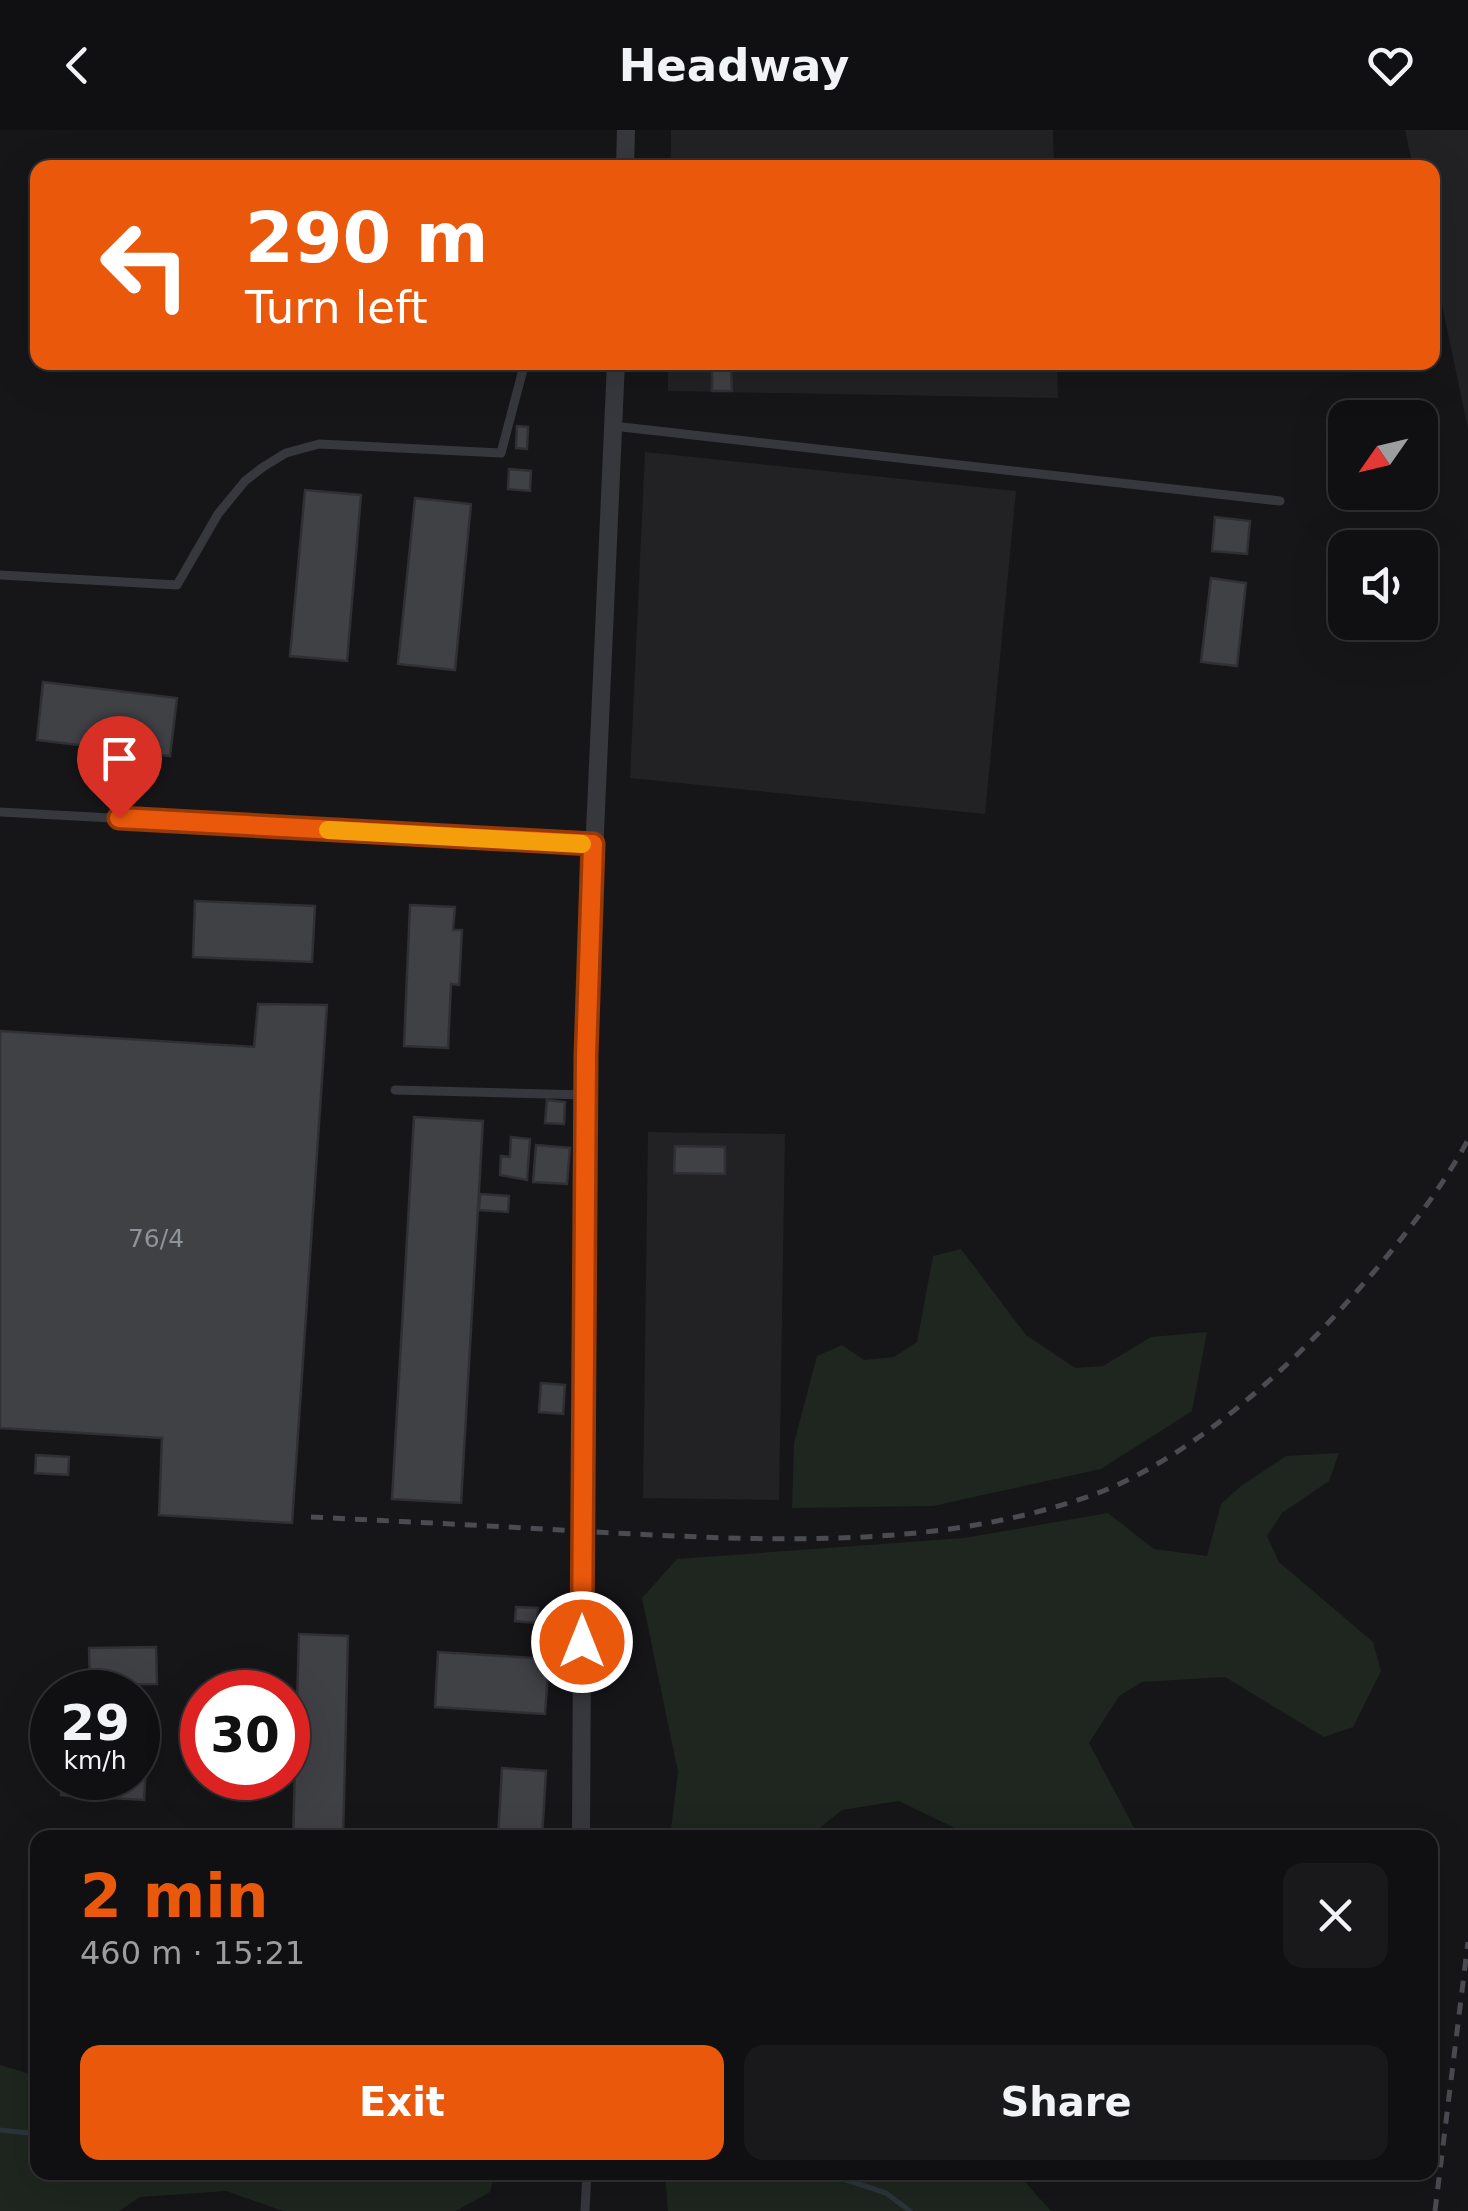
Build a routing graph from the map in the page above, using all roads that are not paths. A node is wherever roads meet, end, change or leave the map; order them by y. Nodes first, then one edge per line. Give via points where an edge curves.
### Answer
1 (626, 130) edge
2 (625, 160) edge
3 (524, 370) edge
4 (616, 370) edge
5 (613, 426) junction
6 (1280, 500) dead end
7 (0, 575) edge
8 (0, 812) edge
9 (593, 844) junction
10 (396, 1090) dead end
11 (586, 1095) junction
12 (581, 1830) edge
13 (586, 2180) edge
14 (585, 2211) edge

1 - 2 street
3 - 7 lane via 502,453 319,444 286,453 245,482 218,514 177,584
4 - 5 street
5 - 6 lane
5 - 9 street
8 - 9 lane
9 - 11 street
10 - 11 lane
11 - 12 street
13 - 14 lane

